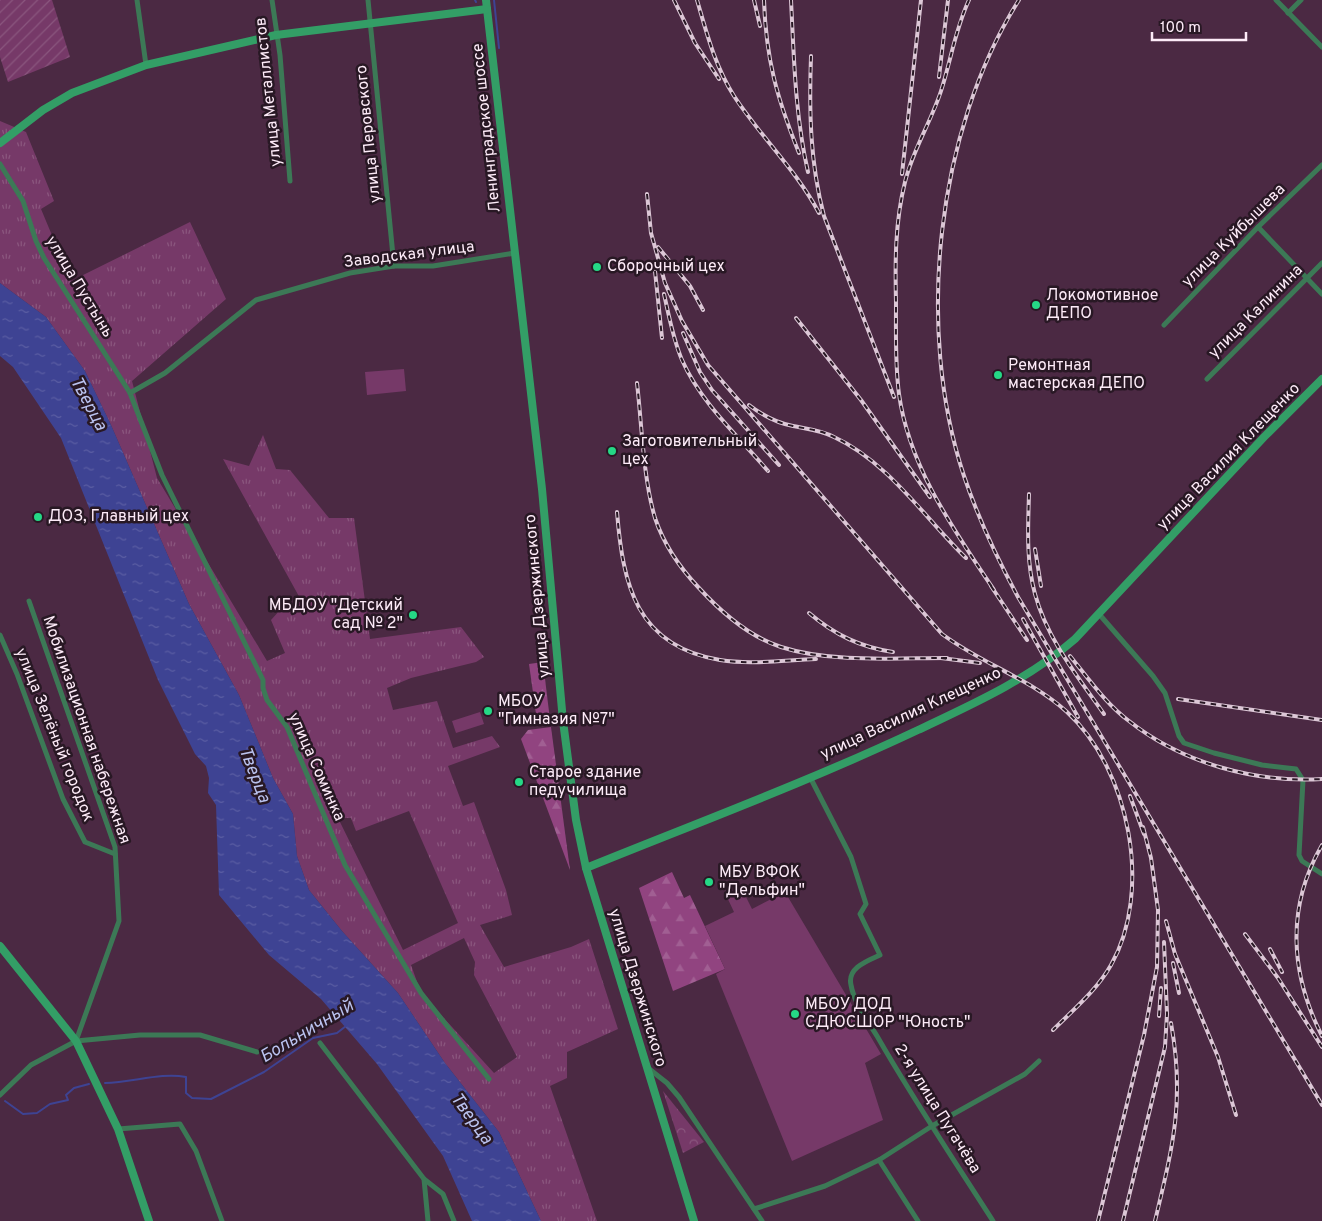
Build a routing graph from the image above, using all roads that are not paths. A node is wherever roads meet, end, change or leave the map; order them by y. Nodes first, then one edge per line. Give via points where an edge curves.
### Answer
1 (137, 0) edge
2 (272, 0) edge
3 (368, 0) edge
4 (486, 0) edge
5 (1276, 0) edge
6 (1301, 0) edge
7 (487, 9) junction
8 (1288, 13) junction
9 (370, 24) junction
10 (276, 35) junction
11 (1322, 47) edge
12 (146, 65) junction
13 (0, 143) edge
14 (0, 164) edge
15 (1322, 165) edge
16 (290, 180) dead end
17 (1258, 227) junction
18 (515, 253) junction
19 (1322, 263) edge
20 (394, 266) junction
21 (1307, 278) junction
22 (1322, 294) edge
23 (1164, 325) dead end
24 (1207, 379) dead end
25 (1322, 379) edge
26 (130, 392) junction
27 (29, 601) dead end
28 (1099, 614) junction
29 (0, 635) edge
30 (810, 777) junction
31 (115, 854) junction
32 (586, 868) junction
33 (1322, 874) edge
34 (0, 946) edge
35 (76, 1041) junction
36 (320, 1043) dead end
37 (257, 1052) dead end
38 (1039, 1061) dead end
39 (646, 1068) junction
40 (489, 1079) dead end
41 (0, 1095) edge
42 (932, 1126) junction
43 (118, 1129) junction
44 (878, 1160) junction
45 (424, 1179) junction
46 (754, 1209) junction
47 (149, 1221) edge
48 (222, 1221) edge
49 (428, 1221) edge
50 (454, 1221) edge
51 (694, 1221) edge
52 (762, 1221) edge
53 (918, 1221) edge
54 (992, 1221) edge

1 - 12 street
2 - 10 street, улица Металлистов
3 - 9 street, улица Перовского
4 - 7 street, Ленинградское шоссе
5 - 8 street
6 - 8 street
7 - 9 street
7 - 18 street, Ленинградское шоссе
8 - 11 street
9 - 10 street
9 - 20 street, улица Перовского
10 - 12 street
10 - 16 street, улица Металлистов
12 - 13 street via 72,93 43,110
14 - 26 street, улица Пустынь via 23,201 44,258
15 - 17 street, улица Куйбышева
17 - 21 street
17 - 23 street, улица Куйбышева
18 - 20 street, Заводская улица via 433,266
18 - 32 street, улица Дзержинского via 542,489 563,721
19 - 21 street, улица Калинина
20 - 26 street, Заводская улица via 350,272 256,300 165,373
21 - 22 street
21 - 24 street, улица Калинина
25 - 28 street, улица Василия Клещенко
26 - 40 street, улица Соминка via 162,475 263,680 262,688 267,700 287,727 345,865 421,993
27 - 31 street, Мобилизационная набережная via 116,847
28 - 30 street, улица Василия Клещенко via 1054,657 993,693 888,744
28 - 33 street via 1153,676 1164,693 1184,743 1262,765 1296,769 1301,773 1299,855 1302,861
29 - 31 street, улица Зелёный городок via 64,800 85,842
30 - 32 street, улица Василия Клещенко
30 - 42 street, 2-я улица Пугачёва via 851,857 866,904 860,914 880,955 852,972 850,984 886,1052
31 - 35 street, Мобилизационная набережная via 119,921
32 - 39 street, улица Дзержинского
34 - 35 street
35 - 37 street via 140,1035 200,1035
35 - 41 street via 31,1065
35 - 43 street
36 - 45 street
38 - 42 street via 1025,1074
39 - 46 street via 667,1083 679,1097
39 - 51 street, улица Дзержинского
42 - 44 street
42 - 54 street, 2-я улица Пугачёва
43 - 47 street
43 - 48 street via 180,1124 196,1151
44 - 46 street via 825,1186
44 - 53 street
45 - 49 street
45 - 50 street via 443,1194
46 - 52 street

